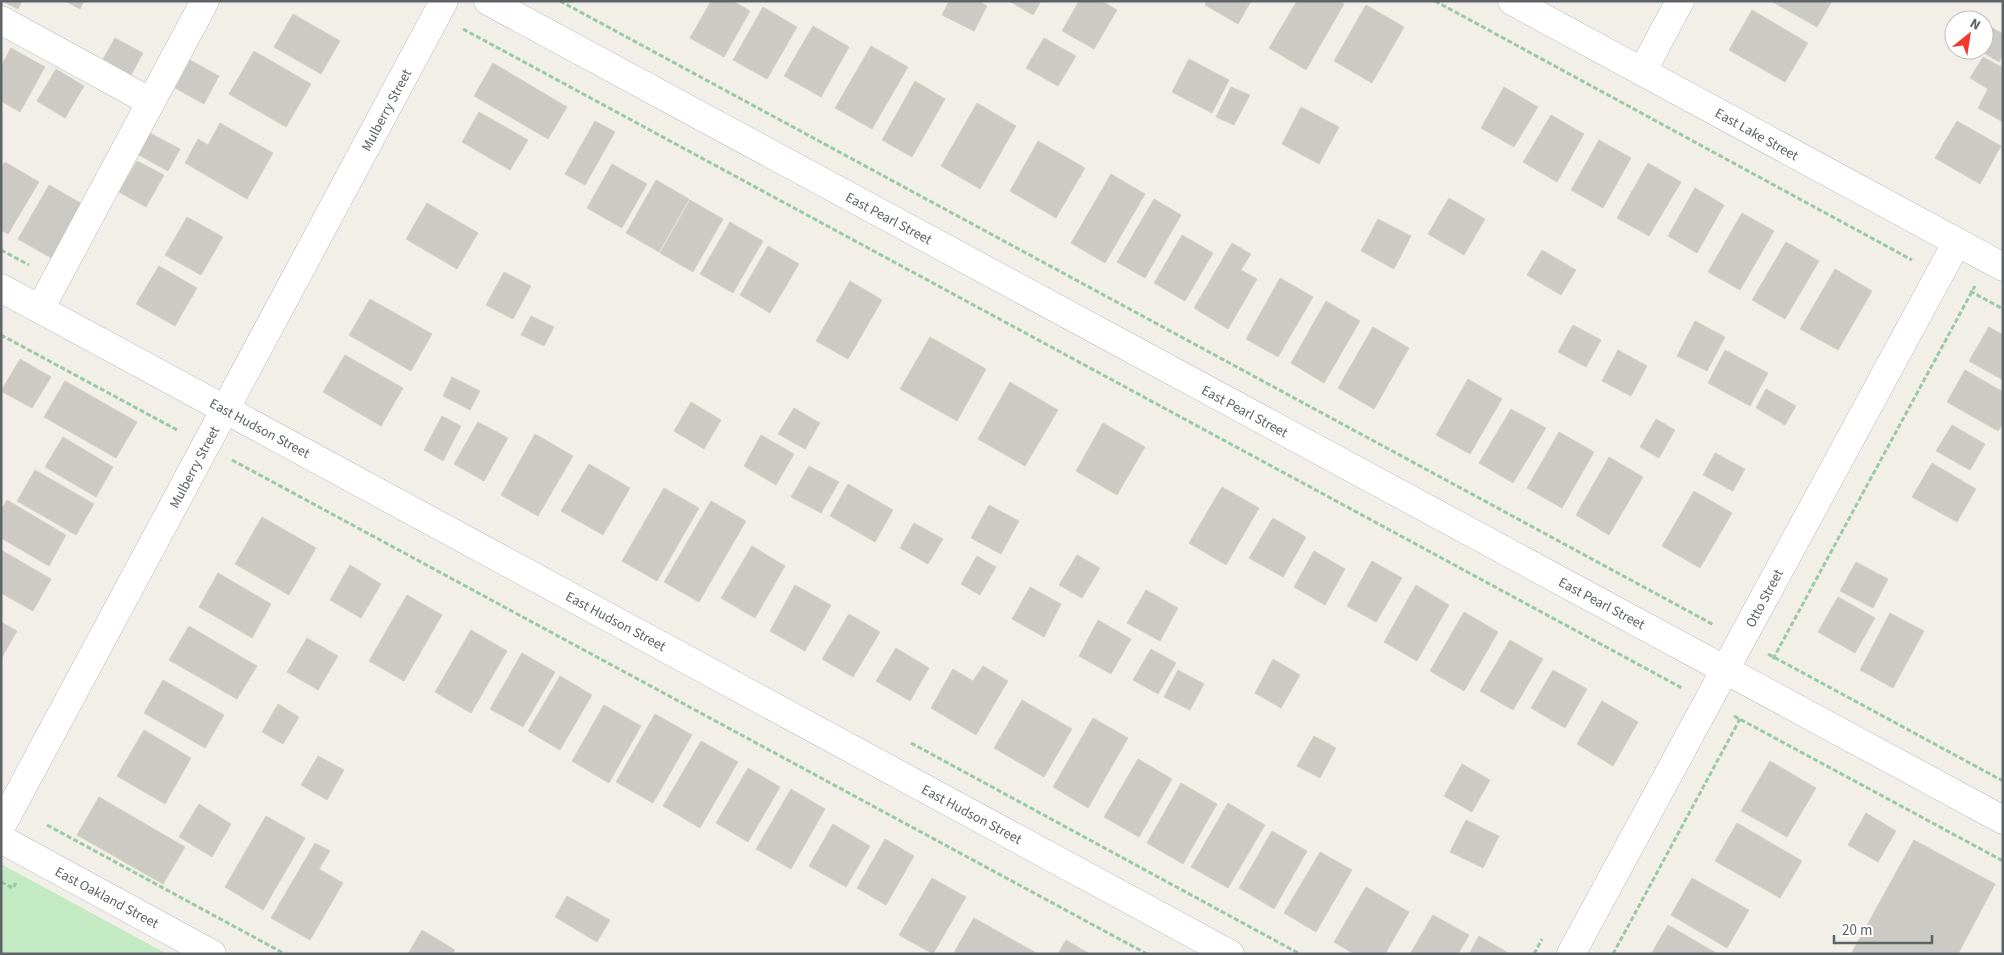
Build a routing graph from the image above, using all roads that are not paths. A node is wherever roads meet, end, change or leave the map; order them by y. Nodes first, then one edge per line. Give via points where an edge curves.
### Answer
1 (205, 1) edge
2 (488, 1) edge
3 (1512, 1) edge
4 (1680, 1) edge
5 (441, 8) edge
6 (1, 20) edge
7 (1642, 72) junction
8 (151, 102) junction
9 (1957, 242) junction
10 (1996, 264) edge
11 (1, 288) edge
12 (40, 309) junction
13 (225, 409) junction
14 (1724, 670) junction
15 (2003, 820) edge
16 (1, 828) edge
17 (1, 840) edge
18 (212, 954) edge
19 (1230, 954) edge
20 (1571, 954) edge

1 - 8 street
2 - 14 street, East Pearl Street
3 - 7 street, East Lake Street
4 - 7 street
5 - 13 street, Mulberry Street
6 - 8 street
7 - 9 street, East Lake Street
8 - 12 street
9 - 10 street, East Lake Street
9 - 14 street, Otto Street
11 - 12 street, East Hudson Street
12 - 13 street, East Hudson Street
13 - 16 street, Mulberry Street
13 - 19 street, East Hudson Street
14 - 15 street, East Pearl Street
14 - 20 street, Otto Street
17 - 18 street, East Oakland Street

